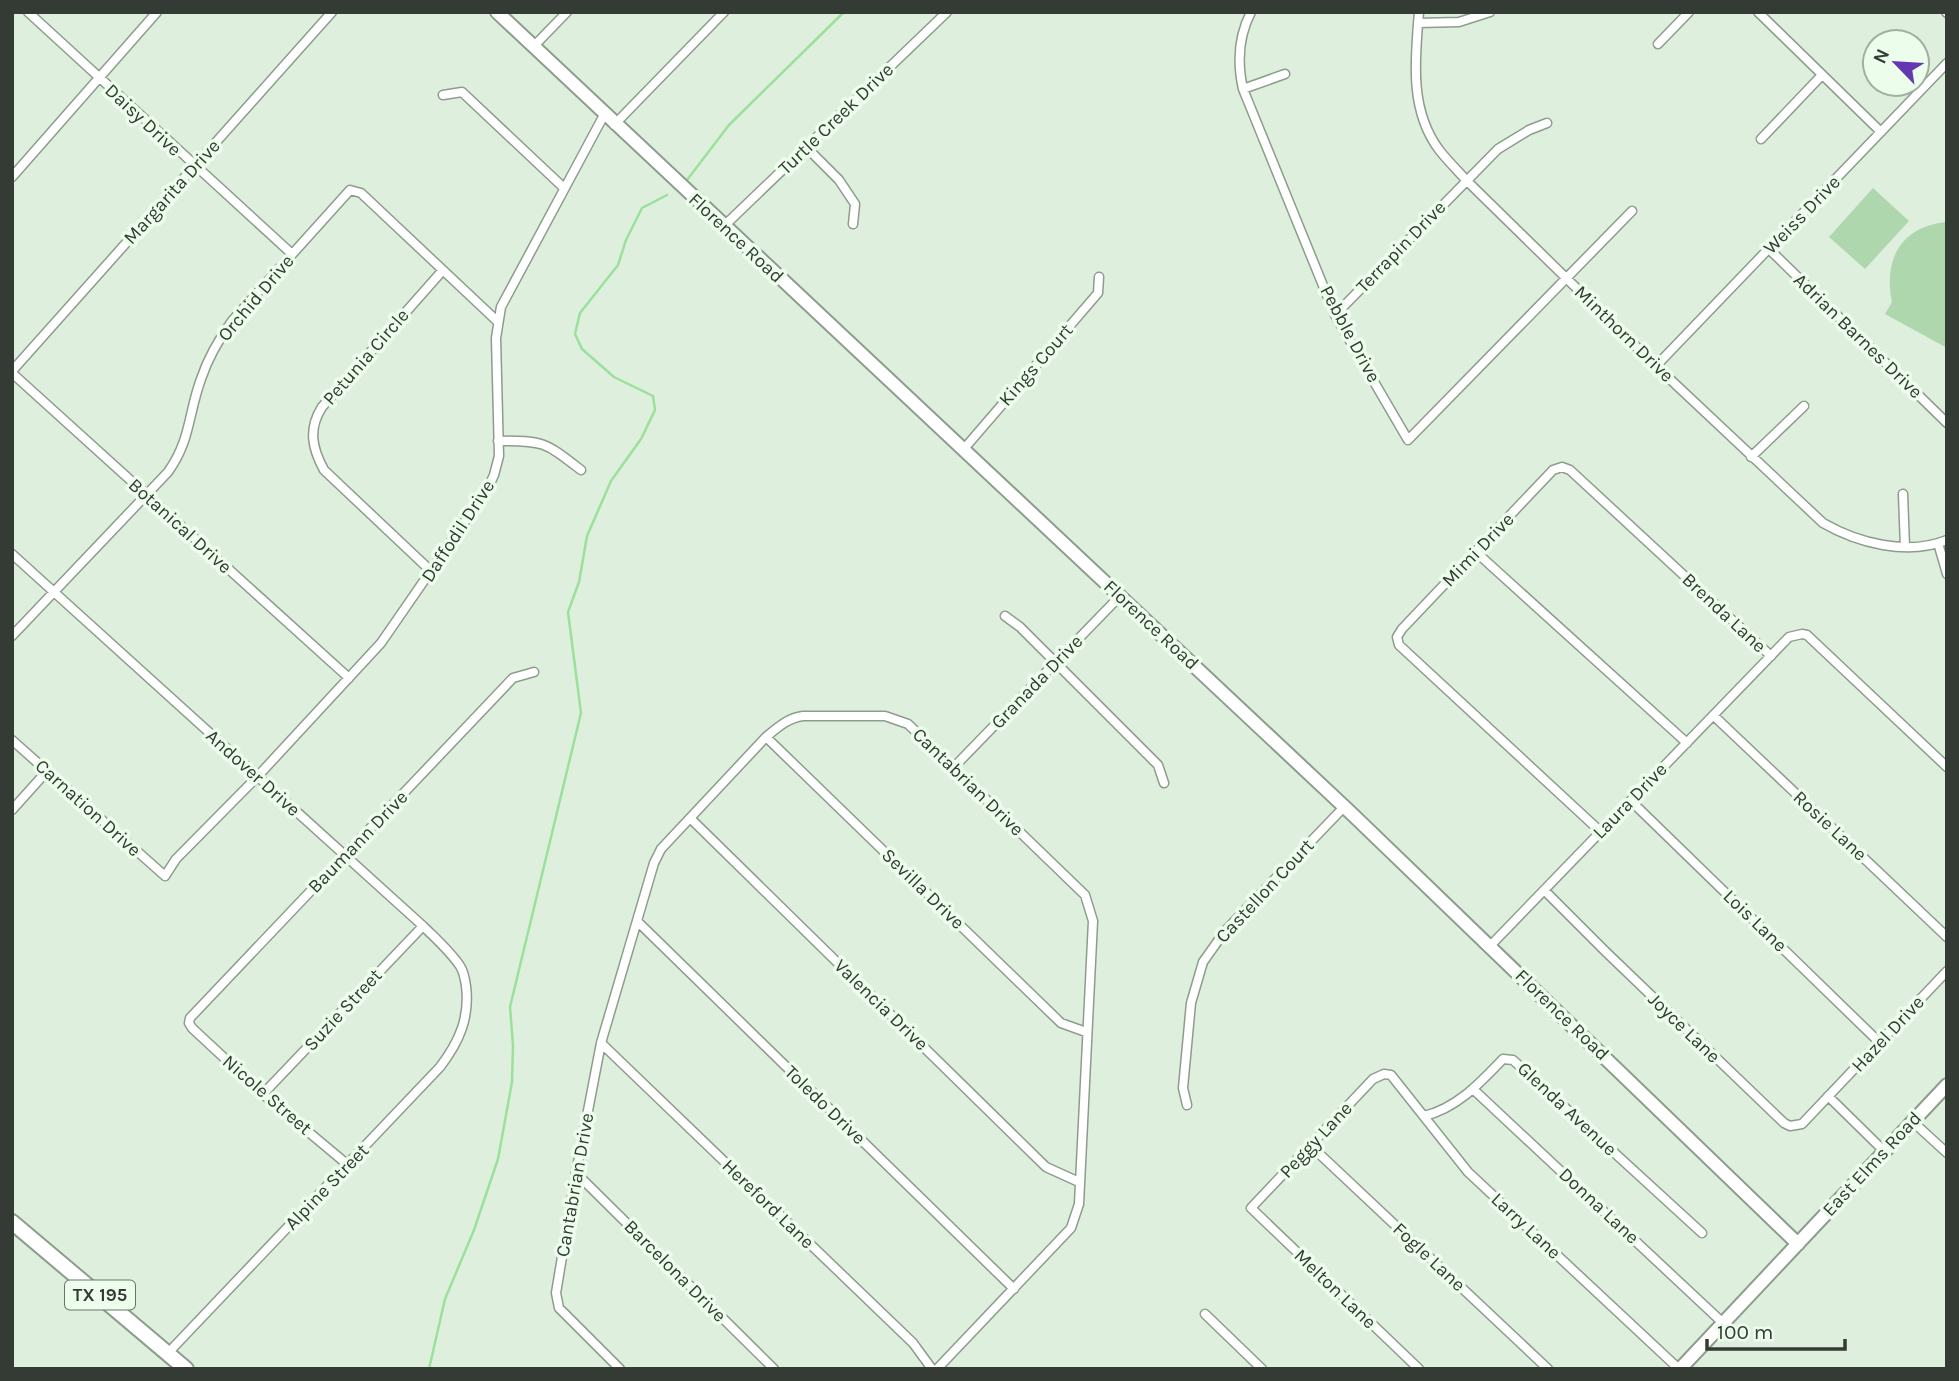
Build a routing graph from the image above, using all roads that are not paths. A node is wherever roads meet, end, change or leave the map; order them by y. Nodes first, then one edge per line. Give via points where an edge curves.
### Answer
1 (28, 12) edge
2 (158, 12) edge
3 (332, 12) edge
4 (497, 12) edge
5 (567, 12) edge
6 (724, 12) edge
7 (947, 12) edge
8 (1251, 12) edge
9 (1419, 12) edge
10 (1490, 12) edge
11 (1689, 12) edge
12 (1758, 12) edge
13 (1418, 23) junction
14 (1658, 44) dead end
15 (533, 47) junction
16 (1947, 63) edge
17 (1285, 74) dead end
18 (1822, 75) junction
19 (99, 79) junction
20 (1243, 89) junction
21 (443, 95) dead end
22 (604, 115) junction
23 (1547, 123) dead end
24 (614, 125) junction
25 (1881, 132) junction
26 (1761, 139) dead end
27 (807, 148) junction
28 (195, 167) junction
29 (12, 177) edge
30 (1466, 180) junction
31 (564, 188) junction
32 (1632, 211) dead end
33 (853, 223) dead end
34 (724, 226) junction
35 (1769, 249) junction
36 (292, 254) junction
37 (443, 271) junction
38 (1099, 277) dead end
39 (1566, 277) junction
40 (1335, 314) junction
41 (497, 321) junction
42 (1656, 366) junction
43 (12, 372) edge
44 (1804, 406) dead end
45 (1947, 423) edge
46 (498, 440) junction
47 (963, 450) junction
48 (1751, 457) junction
49 (1562, 467) joint
50 (581, 470) dead end
51 (1903, 494) dead end
52 (145, 495) junction
53 (1943, 542) edge
54 (1905, 547) junction
55 (1477, 553) junction
56 (12, 554) edge
57 (432, 572) junction
58 (1947, 574) edge
59 (53, 593) junction
60 (1120, 596) junction
61 (1005, 616) dead end
62 (12, 636) edge
63 (1771, 656) junction
64 (1055, 664) junction
65 (534, 672) dead end
66 (349, 678) junction
67 (1714, 716) junction
68 (766, 737) junction
69 (12, 740) edge
70 (1686, 743) junction
71 (954, 767) junction
72 (1947, 767) edge
73 (47, 771) junction
74 (257, 777) junction
75 (1164, 783) dead end
76 (1631, 801) junction
77 (1344, 807) junction
78 (12, 810) edge
79 (690, 818) junction
80 (1601, 832) junction
81 (345, 856) junction
82 (164, 876) joint
83 (1545, 891) junction
84 (636, 921) junction
85 (423, 926) junction
86 (1947, 937) edge
87 (1490, 946) junction
88 (1947, 971) edge
89 (467, 1008) joint
90 (189, 1023) joint
91 (1087, 1032) junction
92 (601, 1042) junction
93 (1879, 1042) junction
94 (1384, 1074) joint
95 (1947, 1085) edge
96 (1474, 1090) junction
97 (264, 1094) junction
98 (1828, 1096) junction
99 (1187, 1105) dead end
100 (1424, 1116) junction
101 (1912, 1121) junction
102 (1311, 1146) junction
103 (1884, 1151) junction
104 (1947, 1153) edge
105 (348, 1165) junction
106 (576, 1173) junction
107 (1079, 1182) junction
108 (1251, 1208) joint
109 (12, 1222) edge
110 (1702, 1233) dead end
111 (1798, 1244) junction
112 (1014, 1289) junction
113 (1205, 1314) dead end
114 (1723, 1323) junction
115 (168, 1353) junction
116 (186, 1369) edge
117 (620, 1369) edge
118 (774, 1369) edge
119 (934, 1369) edge
120 (1262, 1369) edge
121 (1419, 1369) edge
122 (1548, 1369) edge
123 (1680, 1369) edge

1 - 19 street, Daisy Drive
2 - 19 street
3 - 28 street, Margarita Drive
4 - 15 street, Florence Road
5 - 15 street
6 - 24 street
7 - 27 street, Turtle Creek Drive
8 - 20 street, Pebble Drive via 1240,43
9 - 13 street, Minthorn Drive
10 - 13 street via 1459,22
11 - 14 street
12 - 18 street
13 - 30 street, Minthorn Drive via 1415,69 1422,114 1439,149
15 - 22 street, Florence Road
16 - 25 street, Weiss Drive
17 - 20 street
18 - 25 street
18 - 26 street
19 - 28 street, Daisy Drive
19 - 29 street
20 - 40 street, Pebble Drive
21 - 31 street via 462,92
22 - 24 street, Florence Road
22 - 31 street, Daffodil Drive
23 - 30 street, Terrapin Drive via 1498,149
24 - 34 street, Florence Road
25 - 35 street, Weiss Drive
27 - 33 street via 855,204
27 - 34 street, Turtle Creek Drive
28 - 36 street, Daisy Drive
28 - 43 street, Margarita Drive
30 - 39 street, Minthorn Drive
30 - 40 street, Terrapin Drive
31 - 41 street, Daffodil Drive
32 - 39 street
34 - 47 street, Florence Road
35 - 42 street, Weiss Drive
35 - 45 street, Adrian Barnes Drive
36 - 37 street, Orchid Drive via 350,190 361,193
36 - 52 street, Orchid Drive via 222,334 200,381 183,449
37 - 41 street, Orchid Drive
37 - 57 street, Petunia Circle via 321,407 312,433 324,470
38 - 47 street, Kings Court via 1098,293
39 - 40 street, Pebble Drive via 1408,440
39 - 42 street, Minthorn Drive
41 - 46 street, Daffodil Drive
42 - 48 street, Minthorn Drive
43 - 52 street, Botanical Drive
44 - 48 street
46 - 50 street via 542,443
46 - 57 street, Daffodil Drive via 497,467 488,488
47 - 60 street, Florence Road
48 - 54 street, Minthorn Drive via 1823,523 1843,535
49 - 55 street, Mimi Drive via 1553,470
49 - 63 street, Brenda Lane
51 - 54 street
52 - 59 street, Orchid Drive
52 - 66 street, Botanical Drive
53 - 54 street, Minthorn Drive
53 - 58 street
55 - 70 street
55 - 80 street, Mimi Drive via 1402,629 1399,645
56 - 59 street, Andover Drive
57 - 66 street, Daffodil Drive via 381,643
59 - 62 street, Orchid Drive
59 - 74 street, Andover Drive
60 - 64 street, Granada Drive
60 - 77 street, Florence Road
61 - 64 street
63 - 67 street, Laura Drive
63 - 72 street, Brenda Lane via 1789,637 1807,635
64 - 71 street, Granada Drive
64 - 75 street via 1158,765
65 - 81 street, Baumann Drive via 513,678
66 - 74 street, Daffodil Drive
67 - 70 street, Laura Drive
67 - 86 street, Rosie Lane
68 - 71 street, Cantabrian Drive via 794,717 896,718
68 - 79 street, Cantabrian Drive
68 - 91 street, Sevilla Drive via 1061,1023
69 - 73 street, Carnation Drive
70 - 76 street, Laura Drive
71 - 91 street, Cantabrian Drive via 1085,895 1093,921
73 - 78 street
73 - 82 street, Carnation Drive
74 - 81 street, Andover Drive
74 - 82 street, Daffodil Drive
76 - 80 street, Laura Drive
76 - 93 street, Lois Lane
77 - 87 street, Florence Road
77 - 99 street, Castellon Court via 1225,931 1203,962 1191,1003 1183,1088
79 - 84 street, Cantabrian Drive via 658,856
79 - 107 street, Valencia Drive via 1046,1167
80 - 83 street, Laura Drive
81 - 85 street, Andover Drive
81 - 90 street, Baumann Drive
83 - 87 street, Laura Drive
83 - 98 street, Joyce Lane via 1784,1123 1802,1124
84 - 92 street, Cantabrian Drive
84 - 112 street, Toledo Drive
85 - 89 street, Andover Drive via 463,971
85 - 97 street, Suzie Street
87 - 111 street, Florence Road
88 - 93 street, Hazel Drive
89 - 105 street, Alpine Street via 464,1027 446,1059
90 - 97 street, Nicole Street
91 - 107 street, Cantabrian Drive
92 - 106 street, Cantabrian Drive
92 - 119 street, Hereford Lane via 913,1343
93 - 98 street, Hazel Drive
94 - 100 street, Larry Lane via 1391,1075
94 - 102 street, Peggy Lane via 1373,1079
95 - 101 street, East Elms Road
96 - 100 street, Glenda Avenue
96 - 110 street, Glenda Avenue via 1503,1059 1513,1060
96 - 114 street, Donna Lane
97 - 105 street, Nicole Street
98 - 103 street
100 - 123 street, Larry Lane via 1468,1172
101 - 103 street, East Elms Road
101 - 104 street
102 - 108 street, Peggy Lane
102 - 122 street, Fogle Lane
103 - 111 street, East Elms Road
105 - 115 street, Alpine Street
106 - 117 street, Cantabrian Drive via 556,1293 559,1308
106 - 118 street, Barcelona Drive
107 - 112 street, Cantabrian Drive via 1079,1204 1071,1228
108 - 121 street, Melton Lane
109 - 115 highway, TX 195
111 - 114 street, East Elms Road
112 - 119 street, Cantabrian Drive
113 - 120 street
114 - 123 street, East Elms Road
115 - 116 highway, TX 195

